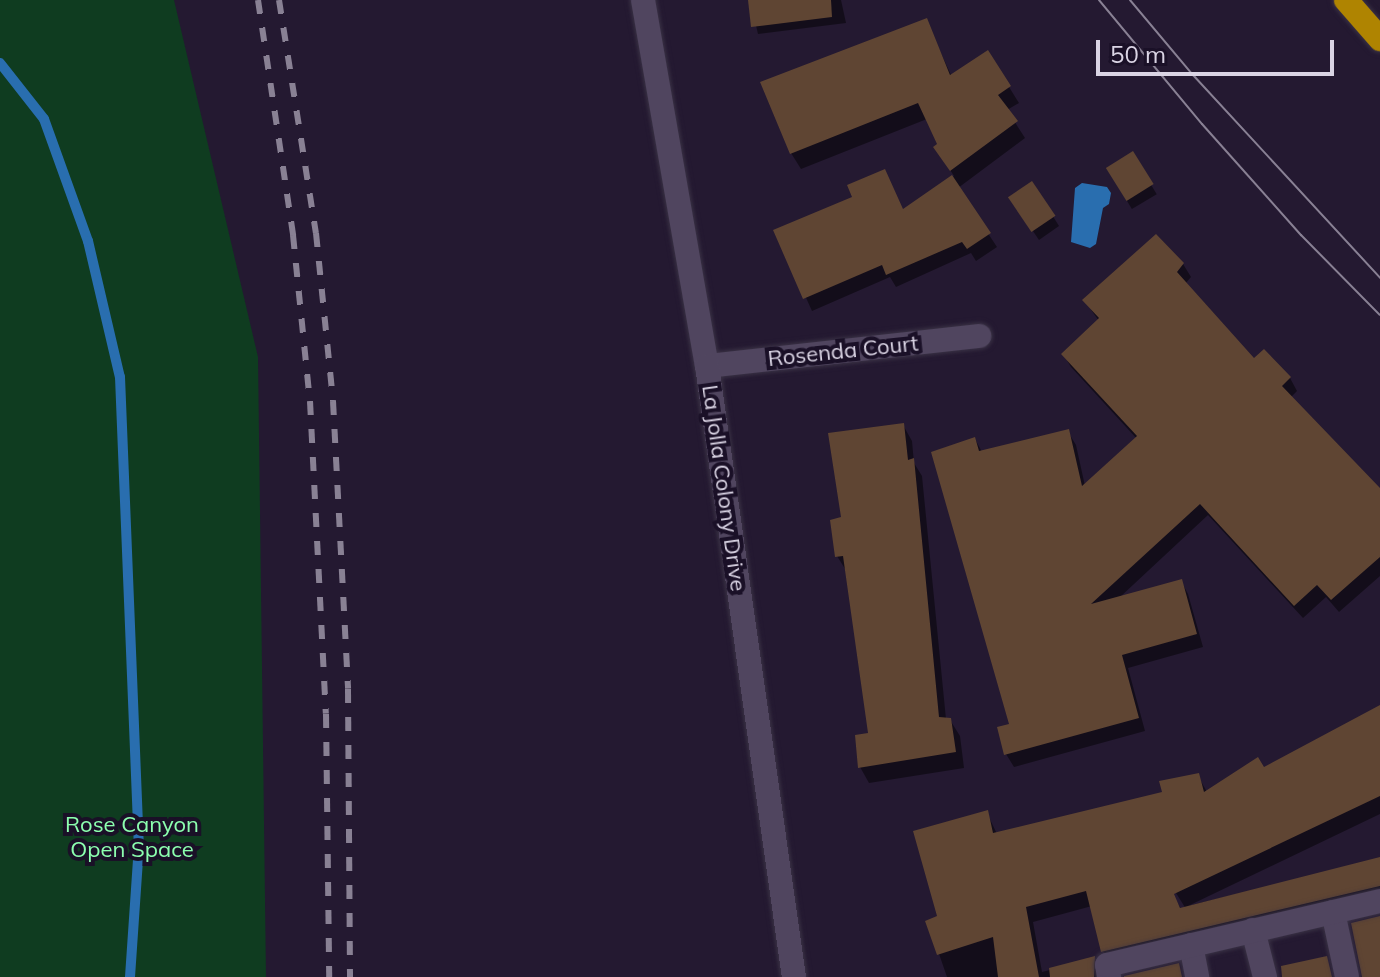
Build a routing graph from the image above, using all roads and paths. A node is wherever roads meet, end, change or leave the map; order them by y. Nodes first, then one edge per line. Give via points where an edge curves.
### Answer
1 (643, 0) edge
2 (1346, 0) edge
3 (1380, 39) edge
4 (979, 336) dead end
5 (707, 366) junction
6 (1380, 901) edge
7 (1333, 912) junction
8 (1253, 930) junction
9 (1191, 945) junction
10 (794, 977) edge
11 (1109, 977) edge
12 (1197, 977) edge
13 (1265, 977) edge
14 (1347, 977) edge

1 - 5 street, La Jolla Colony Drive
2 - 3 highway
4 - 5 street, Rosenda Court
5 - 10 street, La Jolla Colony Drive
6 - 7 street
7 - 8 street
7 - 14 street
8 - 9 street
8 - 13 street
9 - 11 street via 1107,965
9 - 12 street

